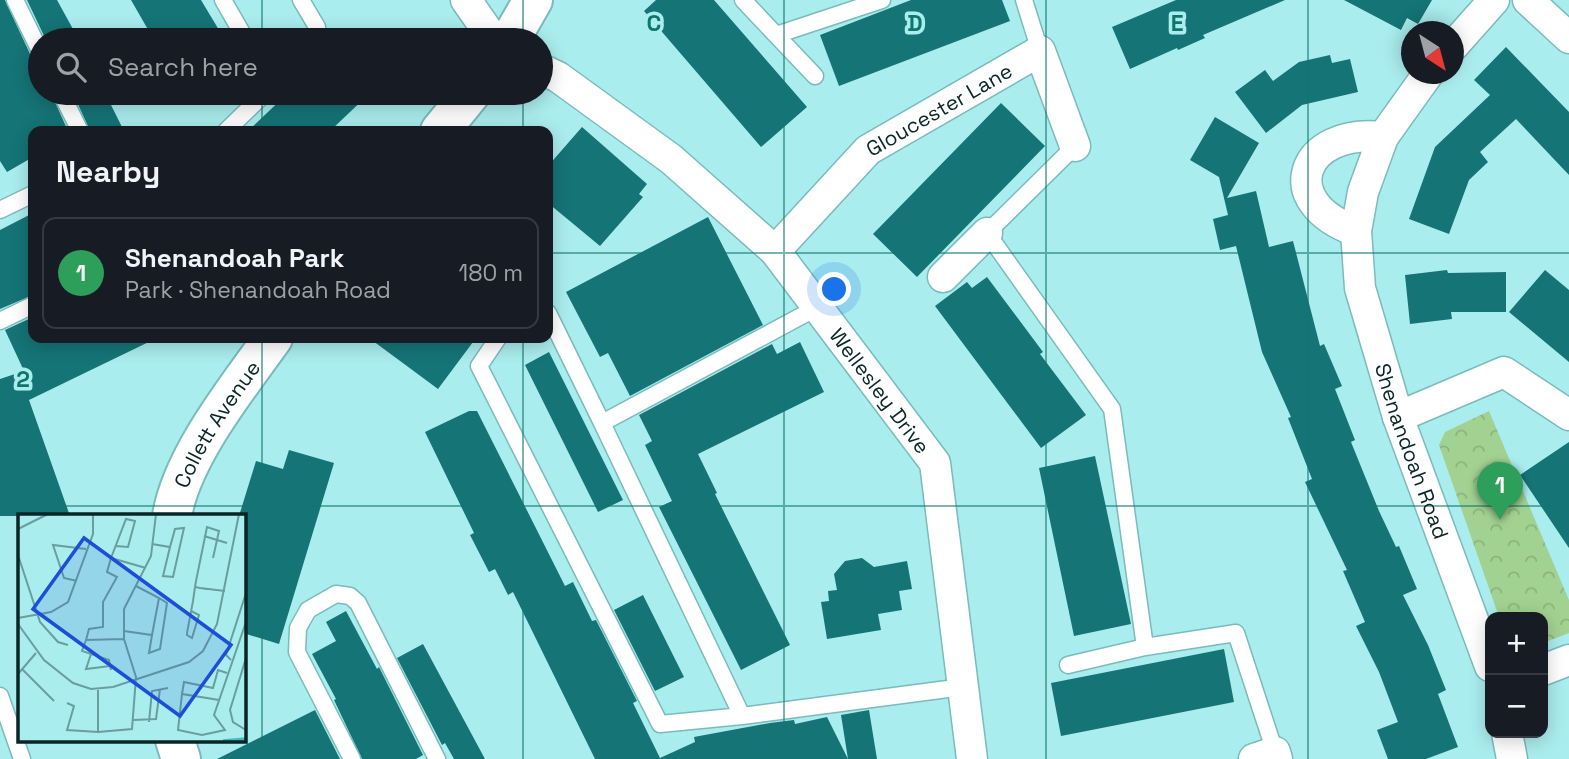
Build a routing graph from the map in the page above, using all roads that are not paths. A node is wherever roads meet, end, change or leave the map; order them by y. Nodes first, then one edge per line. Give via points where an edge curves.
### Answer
1 (15, 0) edge
2 (223, 0) edge
3 (301, 0) edge
4 (466, 0) edge
5 (533, 0) edge
6 (744, 0) edge
7 (882, 0) edge
8 (1024, 0) edge
9 (1494, 0) edge
10 (1528, 0) edge
11 (29, 28) edge
12 (239, 28) edge
13 (317, 28) edge
14 (486, 28) edge
15 (517, 28) edge
16 (1464, 34) edge
17 (776, 35) junction
18 (1569, 38) edge
19 (1040, 51) junction
20 (553, 75) edge
21 (815, 76) dead end
22 (1421, 84) edge
23 (67, 105) edge
24 (253, 105) edge
25 (461, 105) edge
26 (78, 126) edge
27 (231, 126) edge
28 (444, 126) edge
29 (1383, 137) junction
30 (1075, 146) joint
31 (28, 196) edge
32 (0, 210) edge
33 (1356, 231) junction
34 (987, 233) junction
35 (775, 251) junction
36 (943, 277) dead end
37 (28, 307) edge
38 (818, 307) junction
39 (0, 321) edge
40 (553, 323) edge
41 (269, 343) edge
42 (495, 343) edge
43 (1569, 415) edge
44 (1398, 417) junction
45 (602, 423) junction
46 (172, 514) edge
47 (1144, 647) junction
48 (1485, 652) edge
49 (1569, 660) edge
50 (1068, 665) dead end
51 (1548, 668) edge
52 (963, 687) junction
53 (0, 696) edge
54 (742, 716) junction
55 (1508, 738) edge
56 (176, 742) edge
57 (1269, 757) edge
58 (22, 759) edge
59 (181, 759) edge
60 (352, 759) edge
61 (437, 759) edge
62 (972, 759) edge
63 (1512, 759) edge

1 - 11 lane
2 - 12 lane
3 - 13 lane
4 - 14 street
5 - 15 street
6 - 17 lane
7 - 17 lane
8 - 19 lane
9 - 16 street
10 - 18 street
17 - 21 lane
19 - 30 street
19 - 35 street, Gloucester Lane via 868,150
20 - 35 street, Wellesley Drive via 671,159
22 - 29 street, Shenandoah Road
23 - 26 lane
24 - 27 lane
25 - 28 street
29 - 33 street, Shenandoah Road via 1363,191
29 - 33 street via 1362,135 1330,144 1316,154 1309,167 1307,190 1317,207
30 - 34 lane
31 - 32 lane
33 - 44 street, Shenandoah Road via 1360,288
34 - 36 street
34 - 47 lane via 1112,409
35 - 38 street, Wellesley Drive
37 - 39 lane
38 - 45 lane
38 - 52 street, Wellesley Drive via 936,463
40 - 45 lane
41 - 46 street, Collett Avenue via 211,424 175,497
42 - 54 lane via 479,366 660,724
43 - 44 street via 1504,372
44 - 48 street, Shenandoah Road
45 - 54 lane
47 - 50 lane
47 - 57 lane via 1236,633
49 - 51 street
52 - 54 lane
52 - 62 street, Wellesley Drive
53 - 58 lane
55 - 63 street
56 - 59 street
60 - 61 lane via 297,652 298,628 308,610 336,594 351,596 358,603

